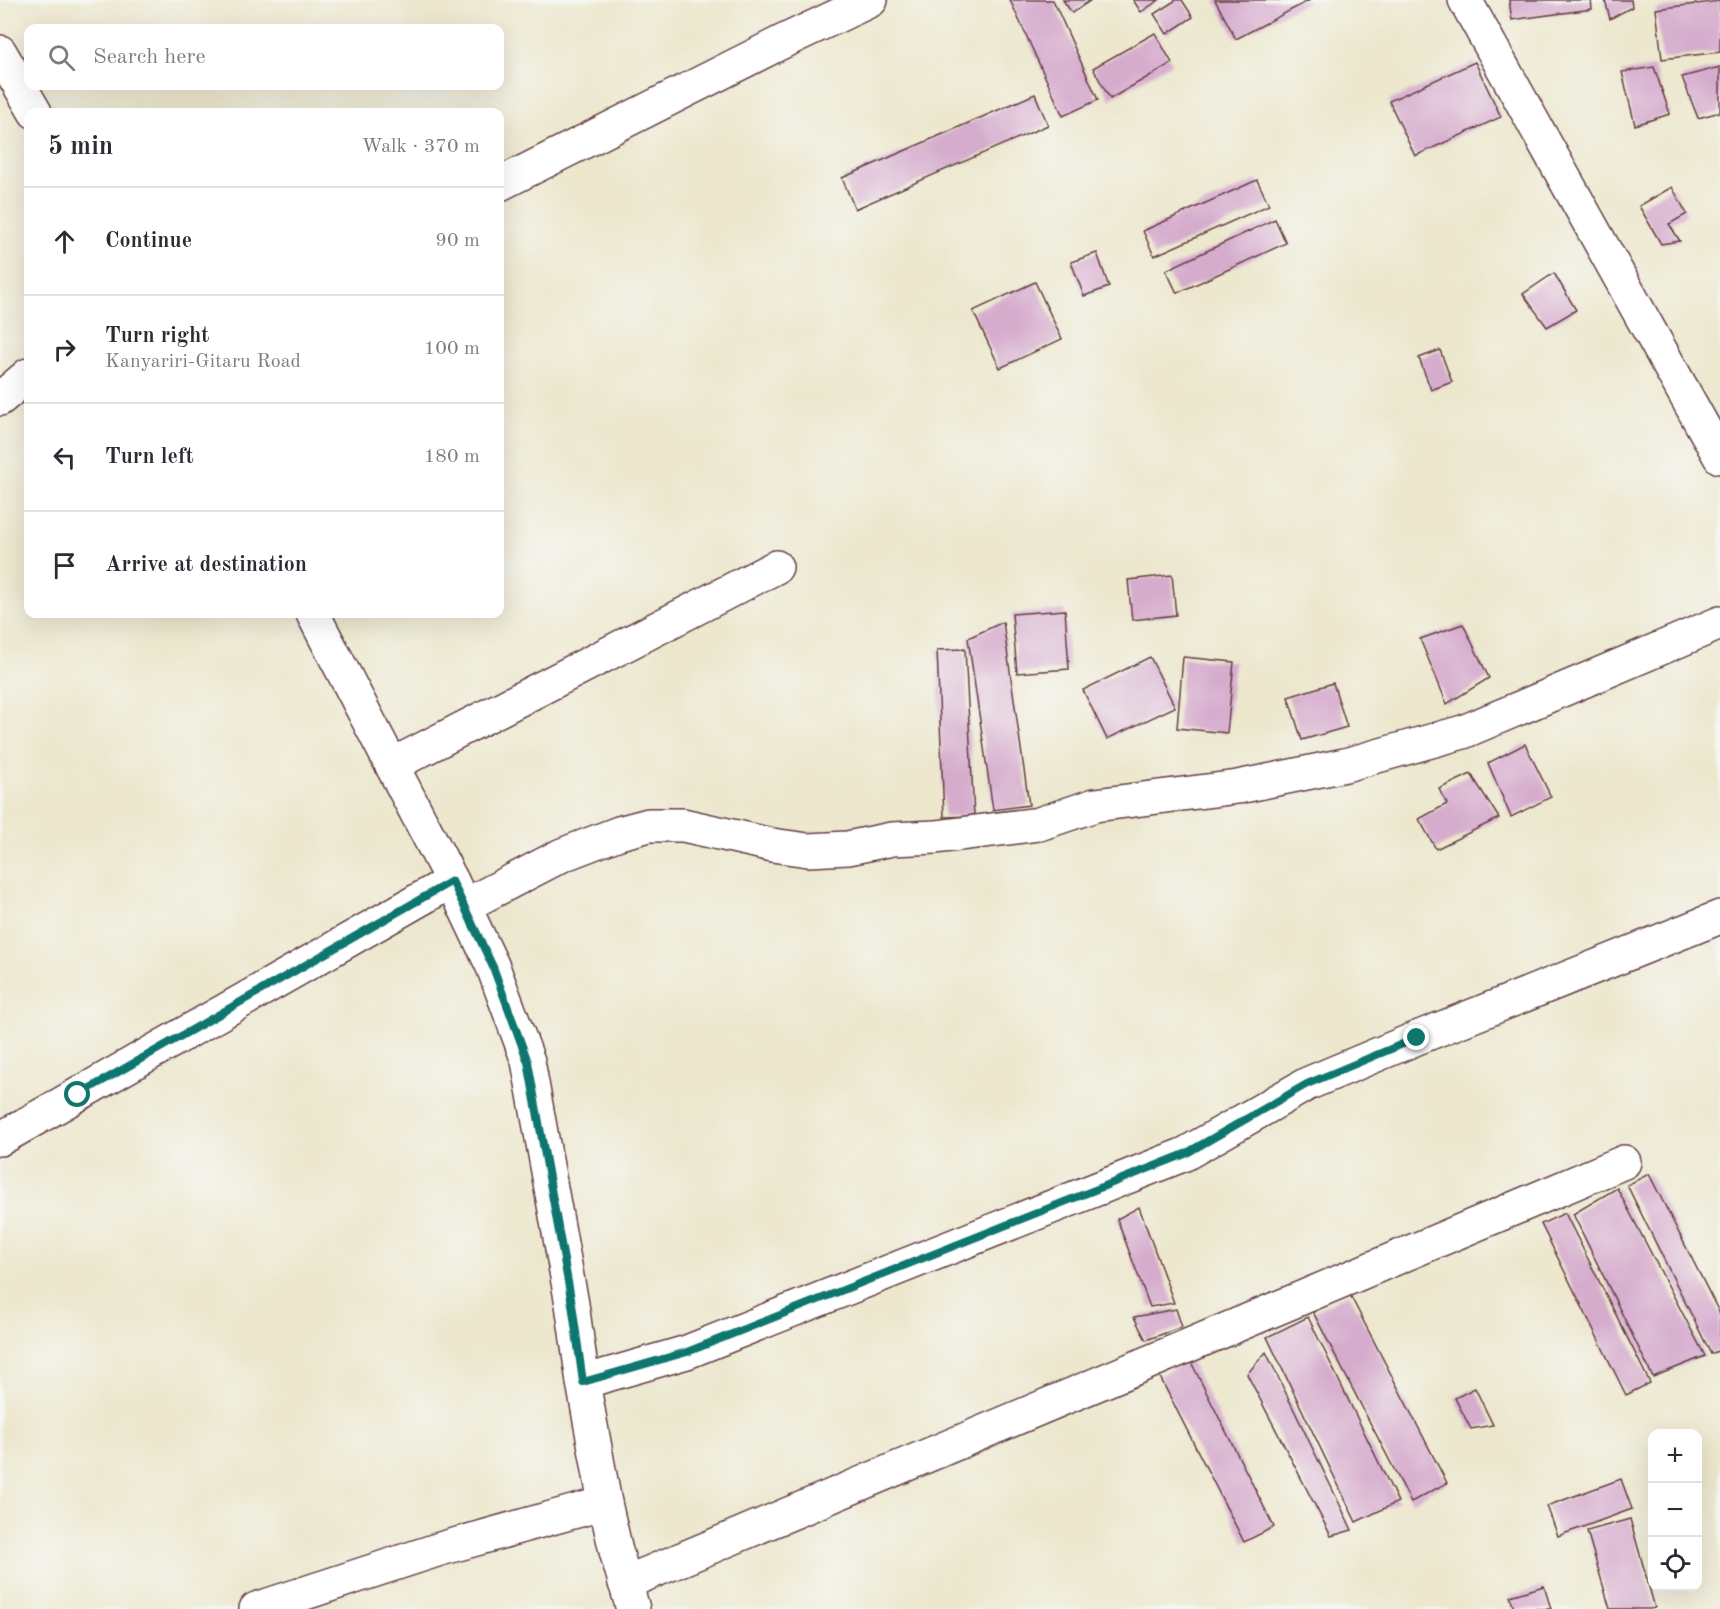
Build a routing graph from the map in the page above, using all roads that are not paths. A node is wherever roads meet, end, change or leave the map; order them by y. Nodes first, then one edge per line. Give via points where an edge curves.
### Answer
1 (871, 0) edge
2 (1465, 0) edge
3 (0, 52) edge
4 (33, 108) edge
5 (504, 182) edge
6 (24, 378) edge
7 (0, 399) edge
8 (1720, 457) edge
9 (776, 567) dead end
10 (316, 618) edge
11 (1720, 623) edge
12 (392, 765) junction
13 (458, 893) junction
14 (1720, 917) edge
15 (0, 1139) edge
16 (1624, 1162) dead end
17 (583, 1382) junction
18 (605, 1503) junction
19 (629, 1596) edge
20 (256, 1609) edge

1 - 5 street
2 - 8 street
3 - 4 street
6 - 7 street
9 - 12 street
10 - 12 street
11 - 13 street via 1463,732 1345,765 1238,787 1095,805 1039,824 892,839 848,848 807,850 683,825 650,825
12 - 13 street
13 - 15 street
13 - 17 street via 493,967 528,1062
14 - 17 street via 1307,1084 1185,1154 687,1352
16 - 19 street
17 - 18 street
18 - 19 street
18 - 20 street via 440,1549

